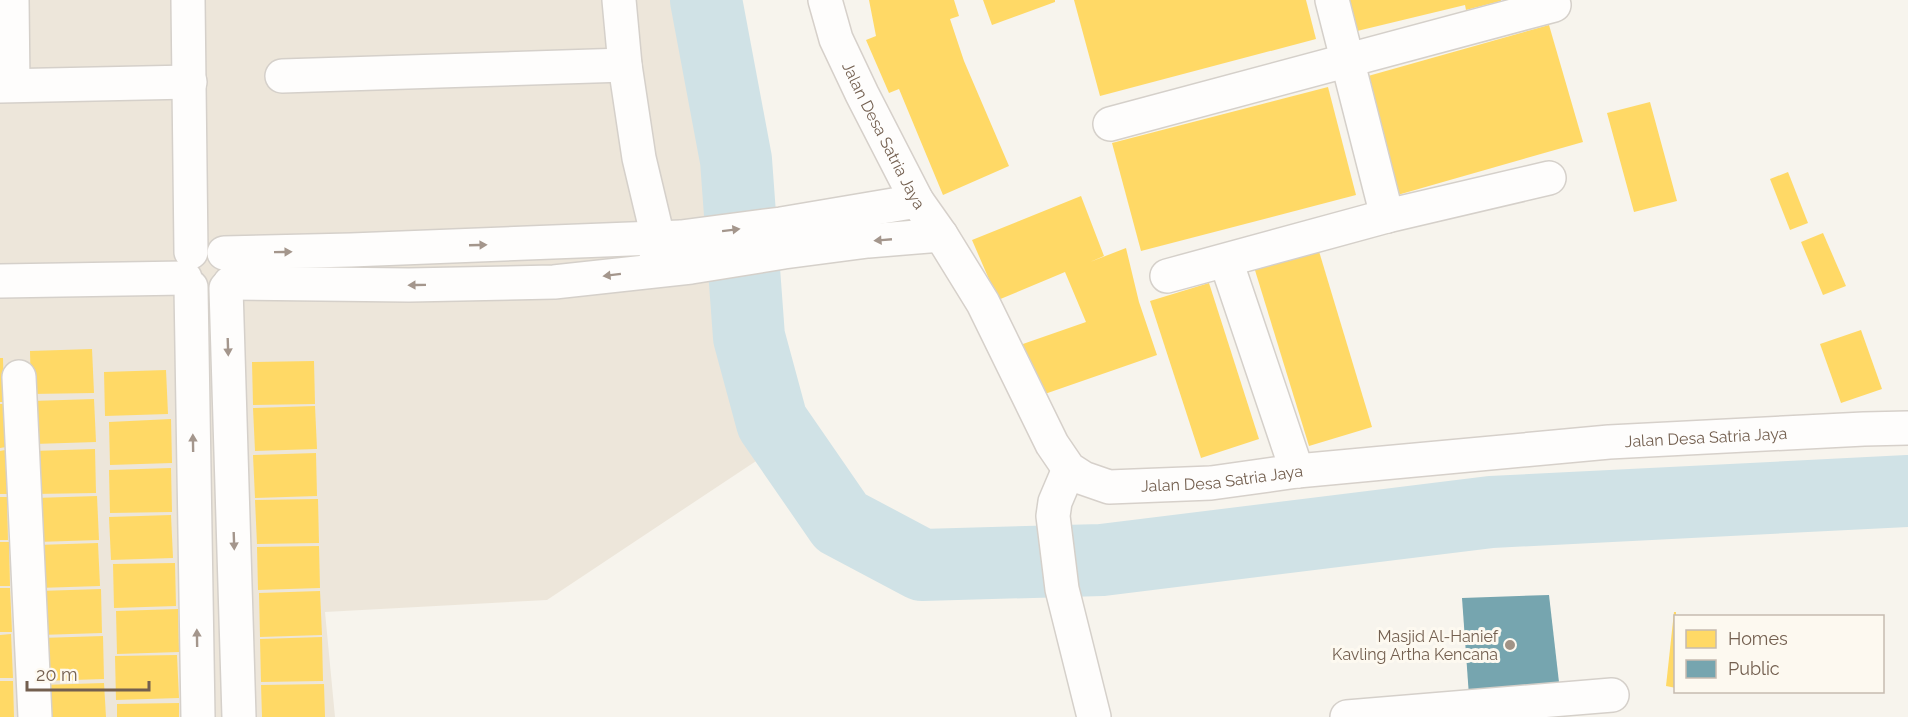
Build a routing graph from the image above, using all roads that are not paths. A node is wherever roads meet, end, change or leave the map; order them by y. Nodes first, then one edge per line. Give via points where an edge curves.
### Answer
1 (12, 0) edge
2 (189, 0) edge
3 (619, 0) edge
4 (825, 0) edge
5 (1332, 0) edge
6 (1554, 5) dead end
7 (1348, 61) junction
8 (625, 65) junction
9 (282, 76) dead end
10 (190, 82) junction
11 (6, 85) edge
12 (1110, 124) dead end
13 (1549, 178) dead end
14 (917, 201) junction
15 (1388, 216) junction
16 (941, 235) junction
17 (782, 238) junction
18 (676, 247) junction
19 (1226, 261) junction
20 (189, 272) junction
21 (227, 275) junction
22 (1167, 276) dead end
23 (0, 281) edge
24 (19, 377) dead end
25 (1908, 428) edge
26 (1069, 469) junction
27 (1297, 471) junction
28 (1612, 695) dead end
29 (1444, 713) edge
30 (35, 717) edge
31 (198, 717) edge
32 (239, 717) edge
33 (1094, 717) edge
34 (1347, 717) edge

1 - 11 street
2 - 10 street
3 - 8 street
4 - 14 street, Jalan Desa Satria Jaya via 836,39
5 - 7 street
6 - 7 street
7 - 12 street
7 - 15 street
8 - 9 street
8 - 18 street via 639,158
10 - 11 street
10 - 20 street
13 - 15 street
14 - 16 street, Jalan Desa Satria Jaya
14 - 17 street
15 - 19 street
16 -> 17 street
16 - 26 street, Jalan Desa Satria Jaya via 983,303 1052,444
17 - 18 street
21 -> 18 street via 351,250
18 -> 21 street via 655,270 554,282 409,285
19 - 22 street
19 - 27 street
20 - 21 street via 198,294 208,296 218,294
20 - 21 street via 209,246 217,248
20 - 23 street
31 -> 20 street
21 -> 32 street
24 - 30 street
25 - 27 street, Jalan Desa Satria Jaya via 1609,442
26 - 27 street, Jalan Desa Satria Jaya via 1109,486 1211,483
26 - 33 street via 1053,516 1062,589
28 - 29 street
29 - 34 street

